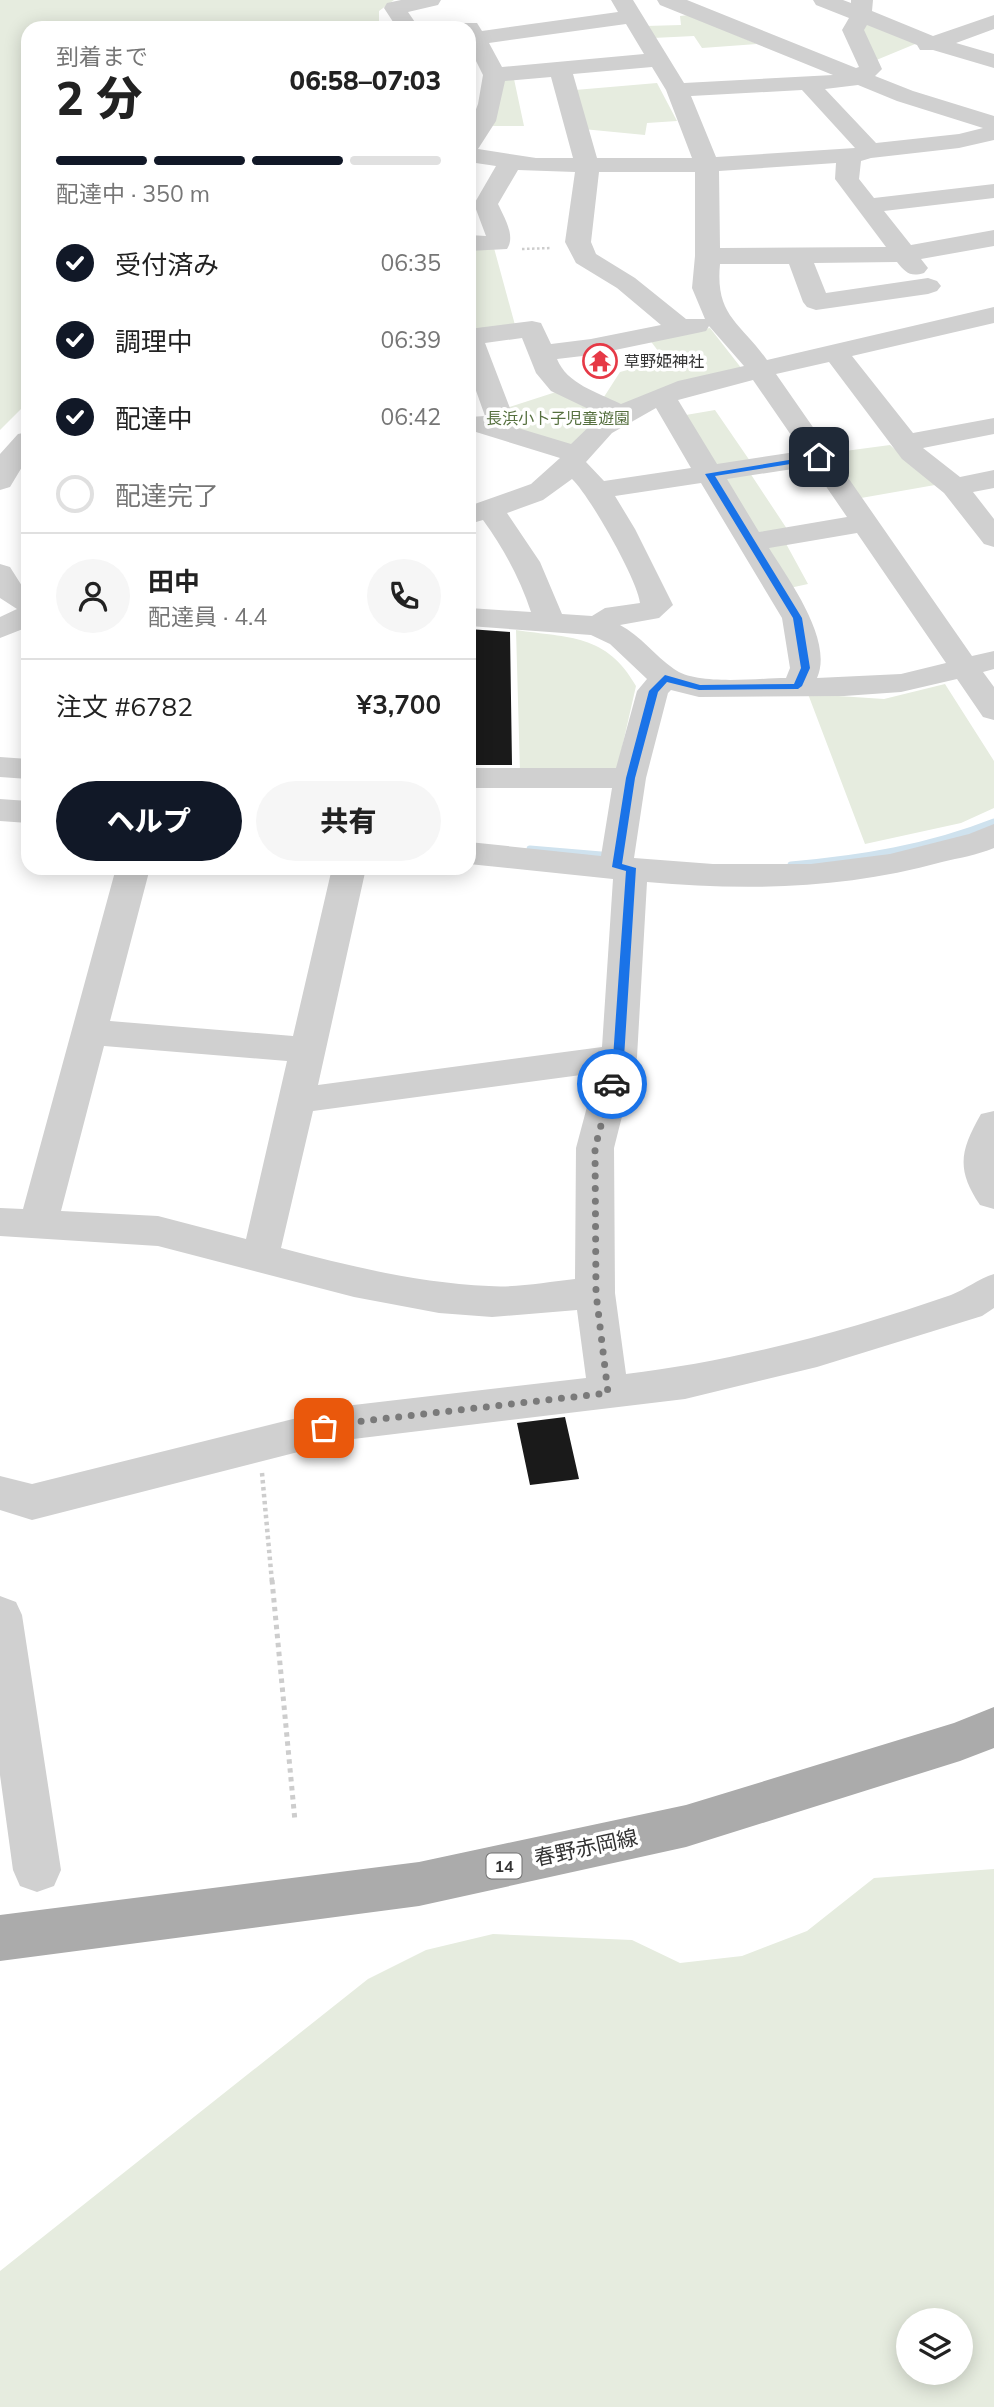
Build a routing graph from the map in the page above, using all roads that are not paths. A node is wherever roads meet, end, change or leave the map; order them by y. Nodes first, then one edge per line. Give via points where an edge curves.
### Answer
1 (429, 0) edge
2 (668, 0) edge
3 (824, 0) edge
4 (891, 4) dead end
5 (626, 8) edge
6 (861, 8) edge
7 (455, 9) dead end
8 (403, 21) edge
9 (463, 21) edge
10 (994, 22) edge
11 (476, 31) edge
12 (476, 41) edge
13 (932, 43) junction
14 (657, 60) junction
15 (994, 61) edge
16 (561, 71) junction
17 (865, 73) junction
18 (494, 75) junction
19 (810, 83) junction
20 (677, 90) junction
21 (990, 121) edge
22 (476, 136) edge
23 (859, 153) junction
24 (476, 156) edge
25 (511, 161) junction
26 (587, 165) junction
27 (707, 165) junction
28 (994, 191) edge
29 (868, 206) junction
30 (994, 238) edge
31 (476, 243) edge
32 (904, 254) junction
33 (708, 256) junction
34 (799, 256) junction
35 (928, 286) junction
36 (994, 315) edge
37 (719, 321) junction
38 (961, 322) junction
39 (681, 328) junction
40 (476, 338) edge
41 (835, 352) junction
42 (476, 353) edge
43 (541, 353) junction
44 (760, 371) junction
45 (662, 396) junction
46 (622, 415) junction
47 (994, 426) edge
48 (481, 427) edge
49 (906, 443) junction
50 (21, 448) edge
51 (819, 457) junction
52 (574, 460) junction
53 (709, 474) junction
54 (994, 479) edge
55 (0, 481) edge
56 (954, 487) junction
57 (598, 490) junction
58 (479, 512) edge
59 (863, 523) junction
60 (994, 538) edge
61 (750, 542) junction
62 (0, 573) edge
63 (21, 598) edge
64 (476, 617) edge
65 (21, 618) edge
66 (550, 622) junction
67 (598, 626) junction
68 (0, 629) edge
69 (979, 663) edge
70 (665, 678) junction
71 (798, 686) junction
72 (994, 710) edge
73 (0, 767) edge
74 (21, 768) edge
75 (476, 778) edge
76 (631, 778) junction
77 (0, 810) edge
78 (21, 812) edge
79 (994, 835) edge
80 (476, 854) edge
81 (624, 867) junction
82 (131, 875) edge
83 (347, 875) edge
84 (89, 1032) junction
85 (308, 1050) junction
86 (619, 1058) junction
87 (298, 1095) junction
88 (994, 1124) edge
89 (994, 1195) edge
90 (19, 1223) edge
91 (257, 1256) junction
92 (994, 1289) edge
93 (596, 1293) junction
94 (608, 1393) junction
95 (0, 1493) edge
96 (0, 1615) edge
97 (994, 1727) edge
98 (37, 1870) dead end
99 (0, 1938) edge

1 - 8 street via 395,8
2 - 17 street
3 - 6 street
4 - 6 street
5 - 11 street
5 - 14 street
6 - 13 street
6 - 17 street via 853,30
7 - 9 street
10 - 13 street
12 - 18 street
13 - 15 street
13 - 17 street
14 - 16 street
14 - 20 street
16 - 18 street
16 - 26 street
17 - 19 street via 848,82
17 - 21 street via 905,96
18 - 22 street via 484,125
19 - 20 street
19 - 23 street
20 - 27 street
21 - 23 street via 977,137
23 - 27 street
23 - 29 street via 847,179
24 - 25 street
25 - 26 street
25 - 31 street via 486,204 498,244
26 - 27 street
26 - 39 street via 578,242 585,258 626,283
27 - 33 street
28 - 29 street
29 - 32 street
30 - 32 street
32 - 34 street
32 - 35 street
33 - 34 street
33 - 37 street via 705,288
34 - 35 street via 816,302
35 - 38 street
36 - 38 street
37 - 39 street
37 - 44 street
38 - 41 street
39 - 43 street
40 - 43 street via 532,329
41 - 44 street
41 - 49 street
42 - 48 street via 499,416
43 - 46 street via 549,373 561,385
44 - 45 street
44 - 51 street
45 - 46 street
45 - 53 street
46 - 52 street via 595,433
47 - 49 street
48 - 52 street
49 - 56 street
50 - 55 street
51 - 53 street
51 - 59 street
52 - 57 street
52 - 58 street via 541,491
53 - 57 street
53 - 61 street
54 - 56 street
56 - 60 street
57 - 67 street via 657,605 648,612 616,614
58 - 66 street via 517,546 534,575
59 - 61 street
59 - 69 street
61 - 71 street via 797,618 806,668
62 - 63 street via 10,591
64 - 66 street
65 - 68 street
66 - 67 street
67 - 70 street via 621,638
69 - 71 street via 901,683
69 - 72 street
70 - 71 street via 699,688
70 - 76 street via 653,691
73 - 74 street
75 - 76 street
76 - 81 street
77 - 78 street
79 - 81 street via 862,870 733,877
80 - 81 street
81 - 86 street
82 - 84 street
83 - 85 street
84 - 85 street
84 - 90 street
85 - 87 street
86 - 87 street via 317,1098
86 - 93 street via 595,1148
87 - 91 street via 264,1244
88 - 89 street via 979,1157 983,1181
90 - 91 street via 158,1231
91 - 93 street via 439,1298 492,1302
92 - 94 street via 968,1306 817,1351 685,1383
93 - 94 street
94 - 95 street via 345,1423 32,1502
96 - 98 street
97 - 99 main road, 春野赤岡線 / 14 via 686,1826 419,1884

